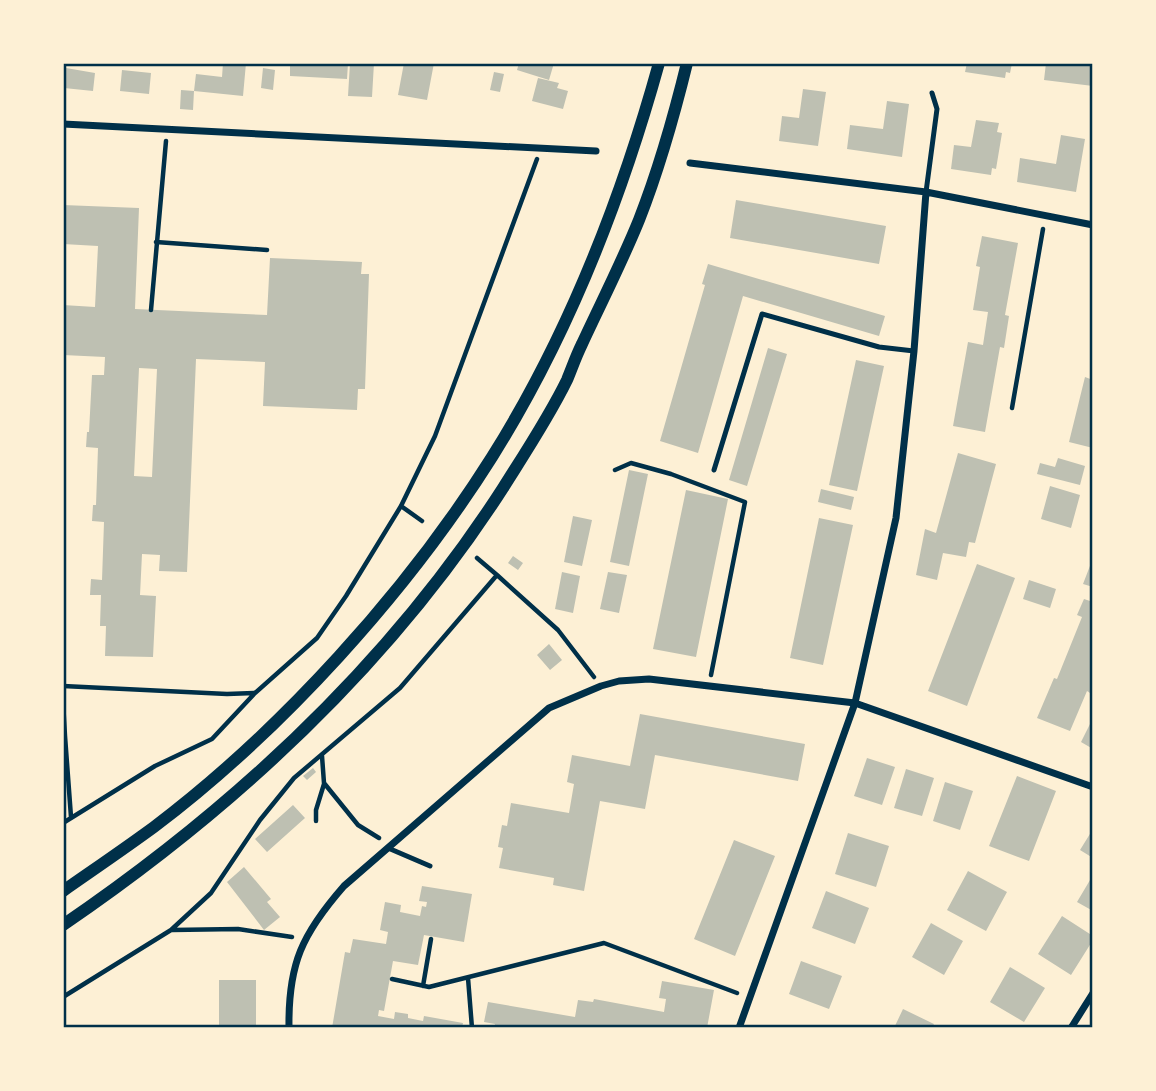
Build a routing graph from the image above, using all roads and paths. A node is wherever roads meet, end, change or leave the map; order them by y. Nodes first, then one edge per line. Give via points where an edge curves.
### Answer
1 (659, 63) edge
2 (687, 63) edge
3 (932, 93) dead end
4 (63, 124) edge
5 (167, 129) junction
6 (541, 149) junction
7 (596, 151) dead end
8 (690, 163) dead end
9 (926, 192) junction
10 (1046, 215) junction
11 (1093, 225) edge
12 (156, 242) junction
13 (267, 250) dead end
14 (151, 310) dead end
15 (914, 351) junction
16 (1012, 408) dead end
17 (615, 470) dead end
18 (715, 470) dead end
19 (401, 506) junction
20 (422, 521) dead end
21 (477, 558) dead end
22 (497, 575) junction
23 (63, 686) edge
24 (601, 686) junction
25 (709, 686) junction
26 (255, 693) junction
27 (63, 701) edge
28 (855, 703) junction
29 (64, 736) edge
30 (321, 755) junction
31 (324, 783) junction
32 (1093, 788) edge
33 (71, 817) junction
34 (316, 821) dead end
35 (63, 823) edge
36 (388, 848) junction
37 (430, 866) dead end
38 (63, 891) edge
39 (63, 925) edge
40 (171, 930) junction
41 (305, 939) junction
42 (430, 939) dead end
43 (468, 978) junction
44 (392, 979) dead end
45 (423, 986) junction
46 (1093, 993) edge
47 (63, 997) edge
48 (751, 998) junction
49 (289, 1028) edge
50 (472, 1028) edge
51 (739, 1028) edge
52 (1072, 1028) edge

1 - 38 street via 625,176 574,301 506,432 457,508 360,633 265,731 154,826
2 - 39 street via 649,192 606,298 566,382 481,522 400,629 305,729 185,837
3 - 9 lane via 937,108
4 - 5 street
5 - 6 street
5 - 12 path
6 - 7 street
6 - 19 path via 435,436
8 - 9 street
9 - 10 street
9 - 15 street
10 - 11 street
10 - 16 path
12 - 13 path
12 - 14 path
15 - 18 lane via 879,348 762,314
15 - 28 street via 896,518
17 - 25 path via 631,463 745,502
19 - 20 path
19 - 26 path via 317,638
21 - 22 path
22 - 24 path via 558,630
22 - 30 path via 400,688
23 - 26 path
24 - 25 street via 649,679
24 - 36 street via 549,708
25 - 28 street
26 - 33 path via 212,739 155,766
27 - 29 path
28 - 32 street
28 - 48 street
29 - 33 path
30 - 31 path
30 - 40 path via 294,778 260,820 211,893
31 - 34 path
31 - 36 path via 358,825
33 - 35 path
36 - 37 lane
36 - 41 street via 344,886
40 - 41 path via 237,929
40 - 47 path
41 - 49 street via 293,966
42 - 45 path
43 - 45 path
43 - 48 path via 604,943
43 - 50 path
44 - 45 path
46 - 52 street
48 - 51 street

